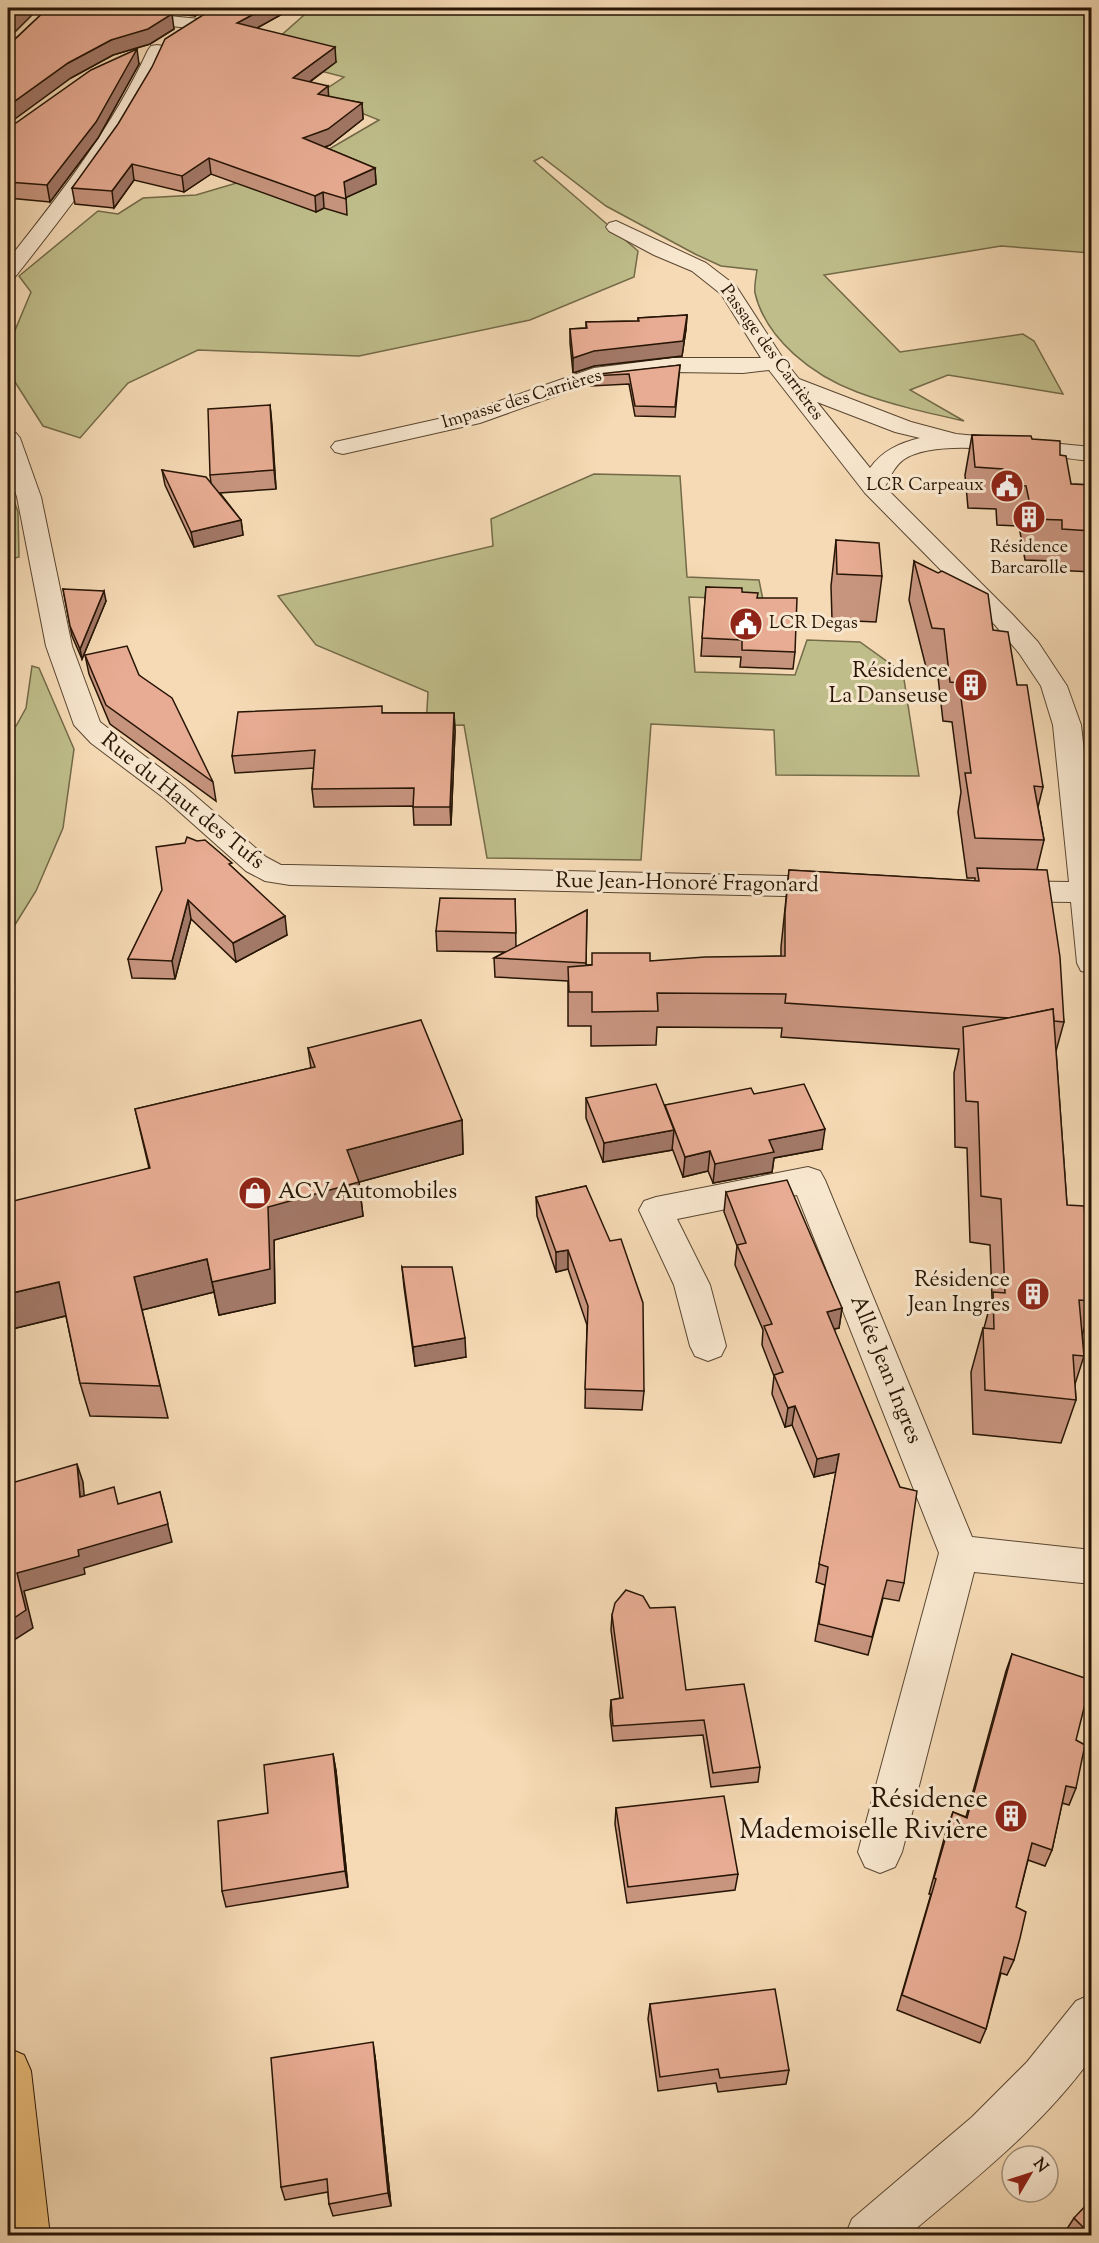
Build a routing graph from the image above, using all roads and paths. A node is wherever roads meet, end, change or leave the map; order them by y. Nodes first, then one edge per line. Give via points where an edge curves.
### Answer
1 (53, 8) edge
2 (215, 13) edge
3 (42, 15) edge
4 (199, 24) junction
5 (167, 44) junction
6 (136, 56) edge
7 (616, 227) dead end
8 (8, 273) edge
9 (775, 363) junction
10 (792, 384) junction
11 (8, 438) edge
12 (960, 440) junction
13 (343, 447) dead end
14 (1092, 454) edge
15 (873, 488) junction
16 (290, 876) joint
17 (858, 888) edge
18 (1086, 889) edge
19 (976, 890) edge
20 (1092, 963) edge
21 (708, 1346) dead end
22 (959, 1553) junction
23 (1092, 1567) edge
24 (880, 1852) dead end
25 (1092, 2017) edge
26 (8, 2071) edge
27 (26, 2235) edge
28 (869, 2235) edge

1 - 3 street
1 - 4 street
2 - 4 street
4 - 5 street
5 - 6 street
5 - 8 street via 95,162
7 - 9 street, Passage des Carrières via 720,281 735,297
9 - 10 street, Passage des Carrières
9 - 13 street, Impasse des Carrières via 673,364 594,375 472,418
10 - 12 street via 903,427
10 - 15 street, Passage des Carrières
11 - 16 street, Rue du Haut des Tufs via 29,497 65,668 93,730 160,780 256,864
12 - 14 street
12 - 15 street via 937,441 897,454 881,469
15 - 18 street, Passage des Carrières via 1018,635 1054,686 1067,725
16 - 17 street, Rue Jean-Honoré Fragonard
18 - 19 street
18 - 20 street, Passage des Carrières
21 - 22 street, Allée Jean Ingres via 692,1286 656,1210 808,1180
22 - 23 street
22 - 24 street
25 - 28 street via 1028,2098
26 - 27 main road

